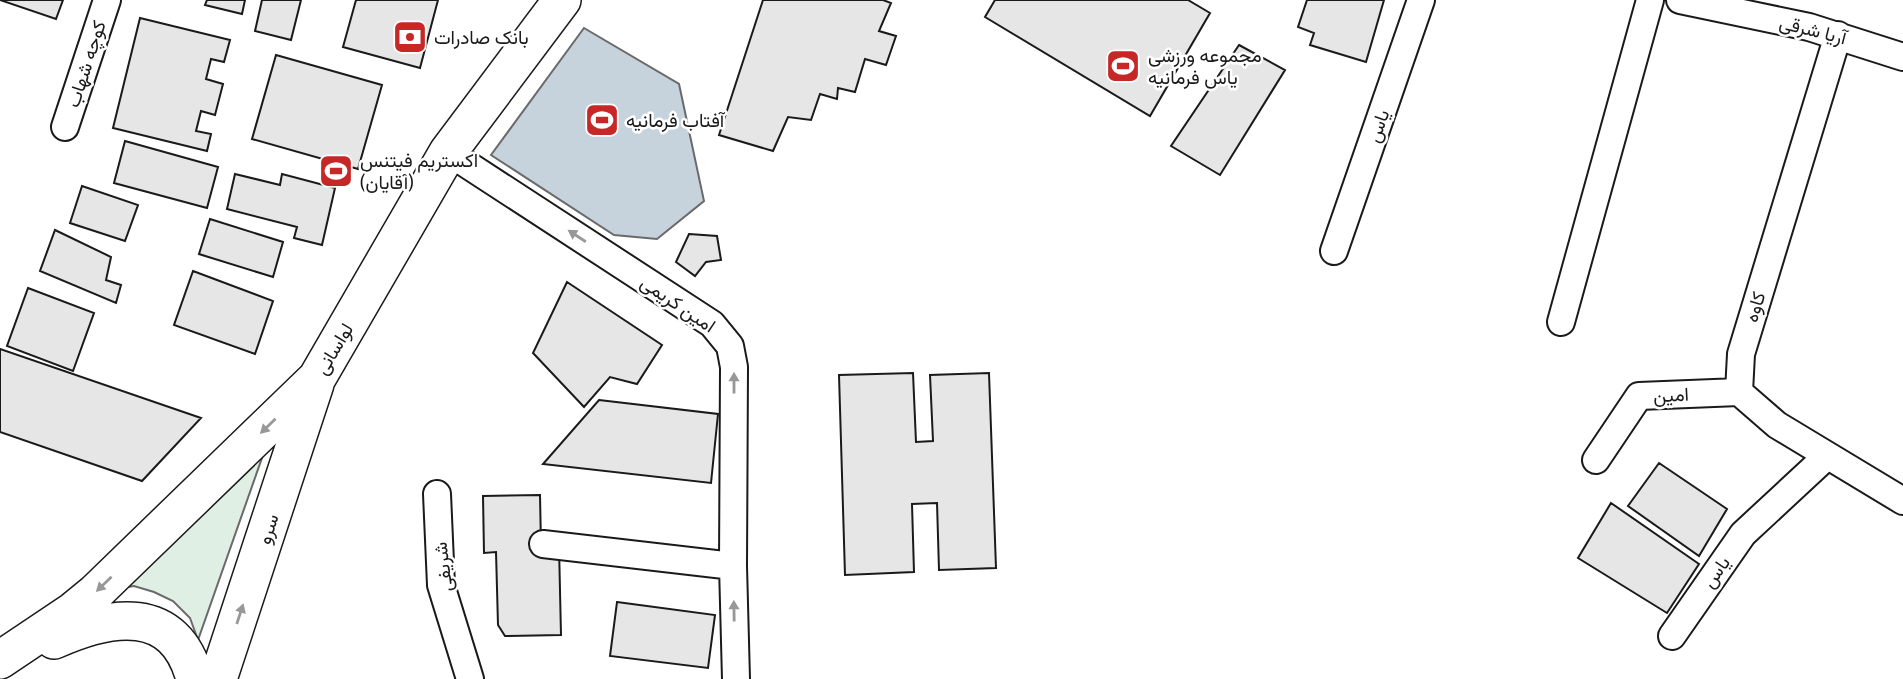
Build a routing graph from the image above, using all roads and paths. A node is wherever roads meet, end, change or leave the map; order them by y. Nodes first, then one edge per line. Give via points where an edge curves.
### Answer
1 (107, 0) edge
2 (562, 0) edge
3 (1421, 0) edge
4 (1650, 0) edge
5 (1680, 0) edge
6 (1838, 35) junction
7 (1903, 57) edge
8 (65, 127) dead end
9 (448, 152) junction
10 (1334, 251) dead end
11 (1561, 322) dead end
12 (317, 378) junction
13 (1739, 391) junction
14 (1827, 456) junction
15 (1596, 460) dead end
16 (436, 494) dead end
17 (1903, 501) edge
18 (543, 544) dead end
19 (733, 566) junction
20 (1672, 636) dead end
21 (0, 663) edge
22 (195, 679) edge
23 (218, 679) edge
24 (470, 679) edge
25 (736, 679) edge

1 - 8 street, کوچه شهاب
2 - 9 main road, لواسانی
3 - 10 street, یاس
4 - 11 street
5 - 6 street, آریا شرقی
6 - 7 street, آریا شرقی
6 - 13 street, کاوه via 1741,354
9 - 12 main road, لواسانی
19 -> 9 street, امین کریمی via 734,367 730,346 712,324
12 -> 21 main road, لواسانی via 95,593
23 -> 12 main road, سرو
13 - 14 street via 1777,425
13 - 15 street, امین via 1639,396
14 - 17 street
14 - 20 street, یاس via 1743,534
16 - 24 street, شریفی via 441,585
18 - 19 street
25 -> 19 street, امین کریمی
21 - 22 main road via 78,629 123,619 165,632 182,649

